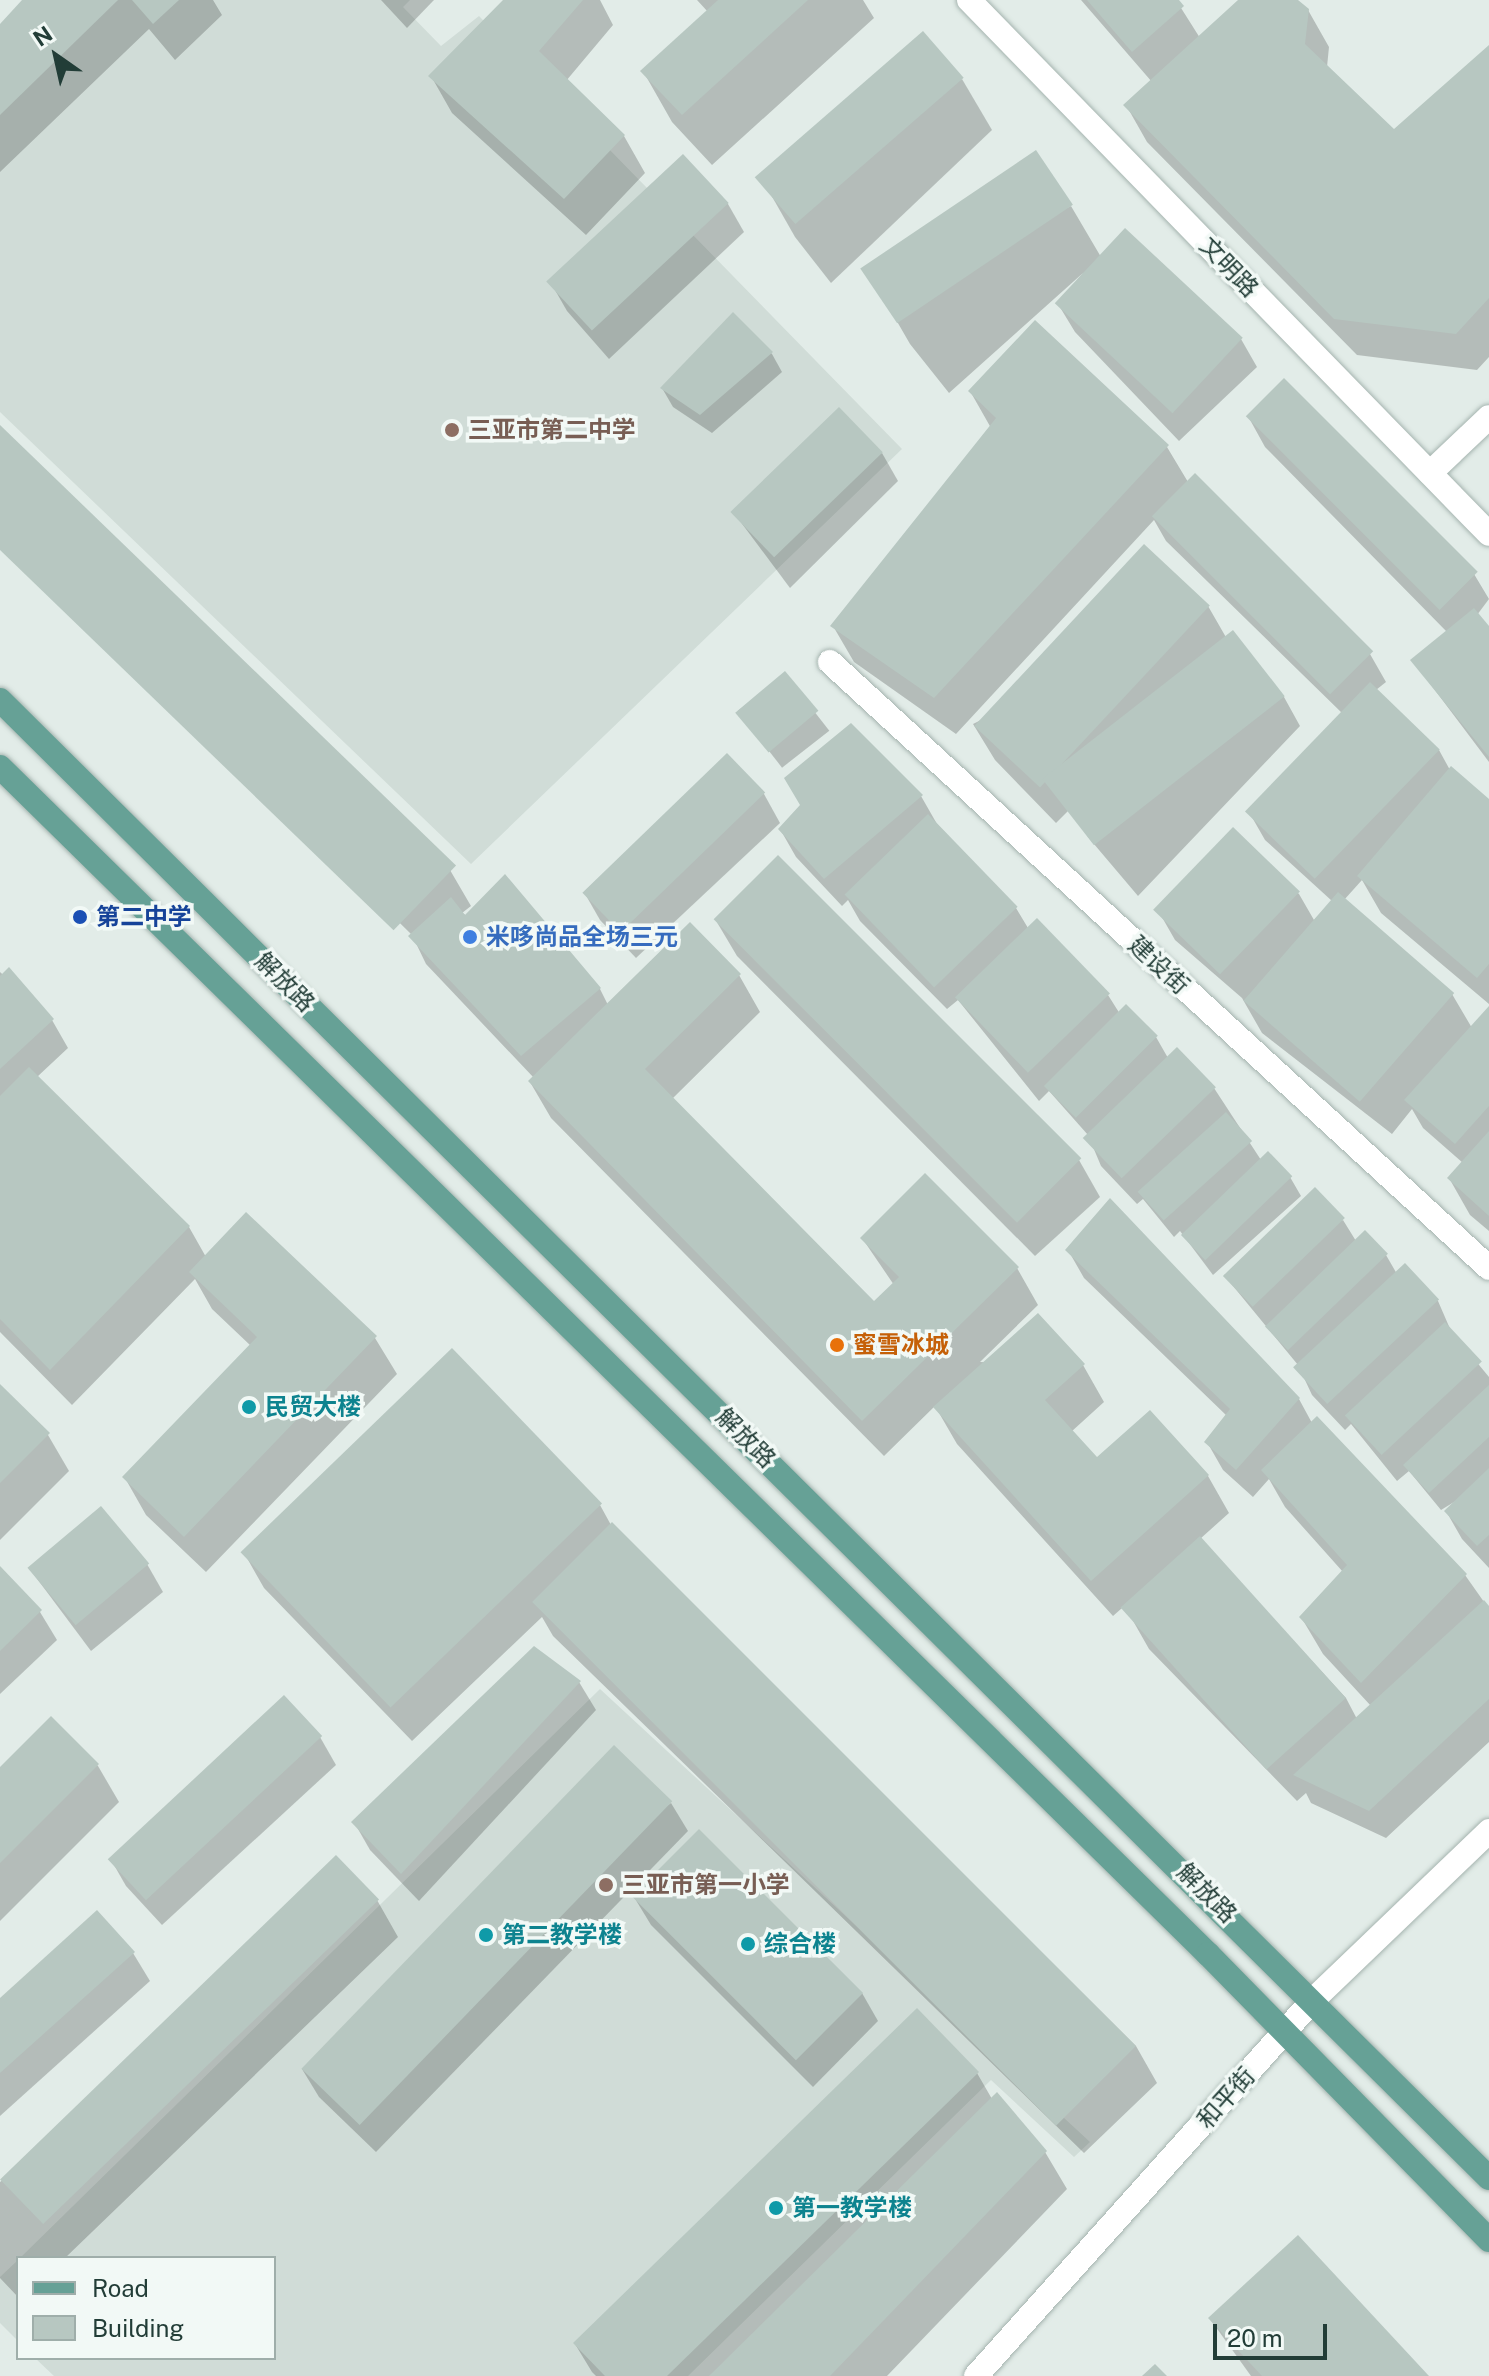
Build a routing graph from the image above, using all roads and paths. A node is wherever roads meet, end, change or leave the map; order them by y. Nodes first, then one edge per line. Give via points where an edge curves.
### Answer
1 (969, 0) edge
2 (1489, 417) edge
3 (1430, 473) junction
4 (1489, 534) edge
5 (830, 662) dead end
6 (0, 700) edge
7 (0, 767) edge
8 (1489, 1268) edge
9 (1489, 1831) edge
10 (1313, 2000) junction
11 (1285, 2032) junction
12 (1489, 2178) edge
13 (1489, 2240) edge
14 (976, 2376) edge

1 - 3 street, 文明路
2 - 3 street
3 - 4 street, 文明路
5 - 8 street, 建设街
6 - 10 main road, 解放路
7 - 11 main road, 解放路
9 - 10 street, 和平街
10 - 11 street, 和平街
10 - 12 main road, 解放路
11 - 13 main road, 解放路
11 - 14 street, 和平街

